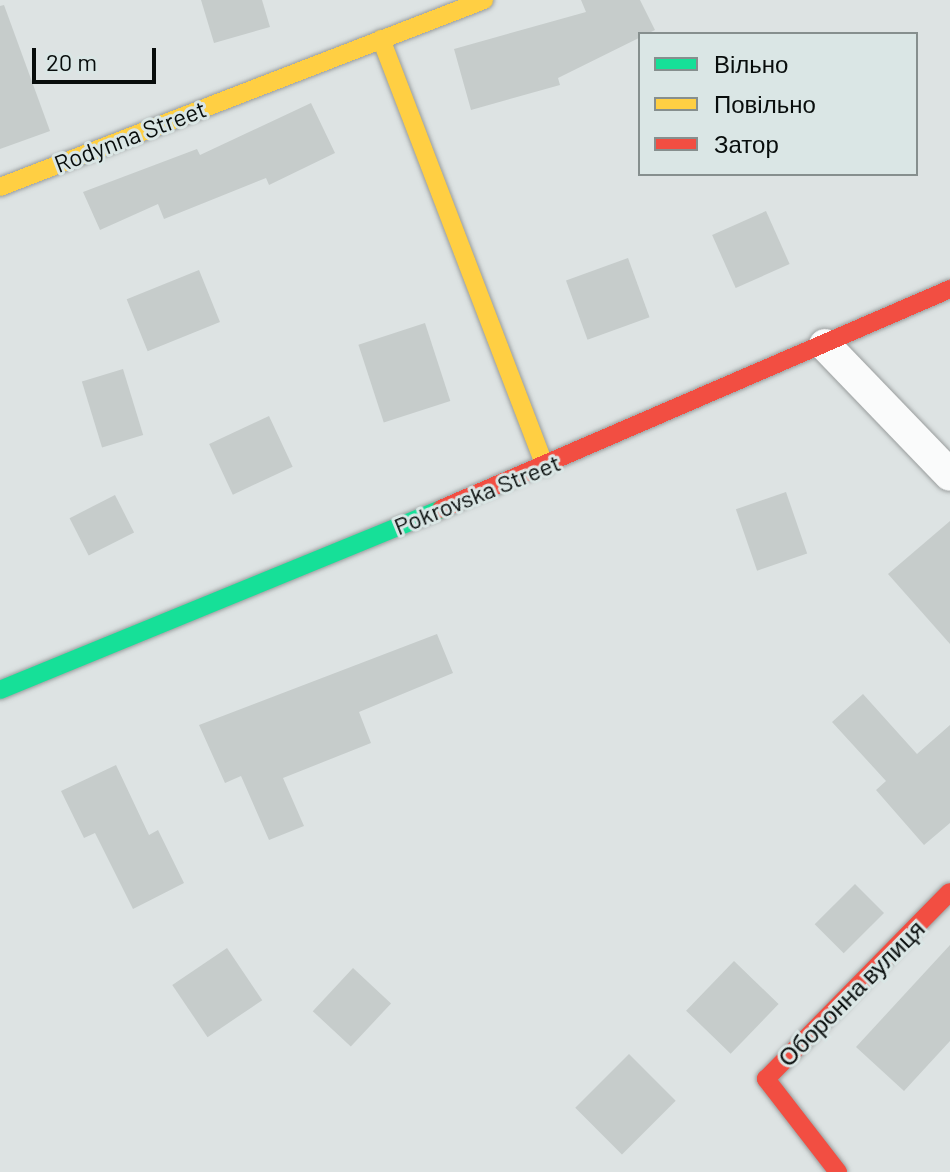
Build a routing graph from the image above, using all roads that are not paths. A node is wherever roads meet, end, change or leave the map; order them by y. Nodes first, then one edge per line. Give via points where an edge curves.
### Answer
1 (484, 0) edge
2 (381, 39) junction
3 (0, 187) edge
4 (950, 289) edge
5 (825, 345) junction
6 (545, 467) junction
7 (950, 475) edge
8 (0, 690) edge
9 (950, 892) edge
10 (838, 1172) edge

1 - 2 street, Rodynna Street
2 - 3 street, Rodynna Street
2 - 6 street
4 - 5 street, Pokrovska Street
5 - 6 street, Pokrovska Street
5 - 7 street
6 - 8 street, Pokrovska Street
9 - 10 street, Оборонна вулиця via 766,1079

